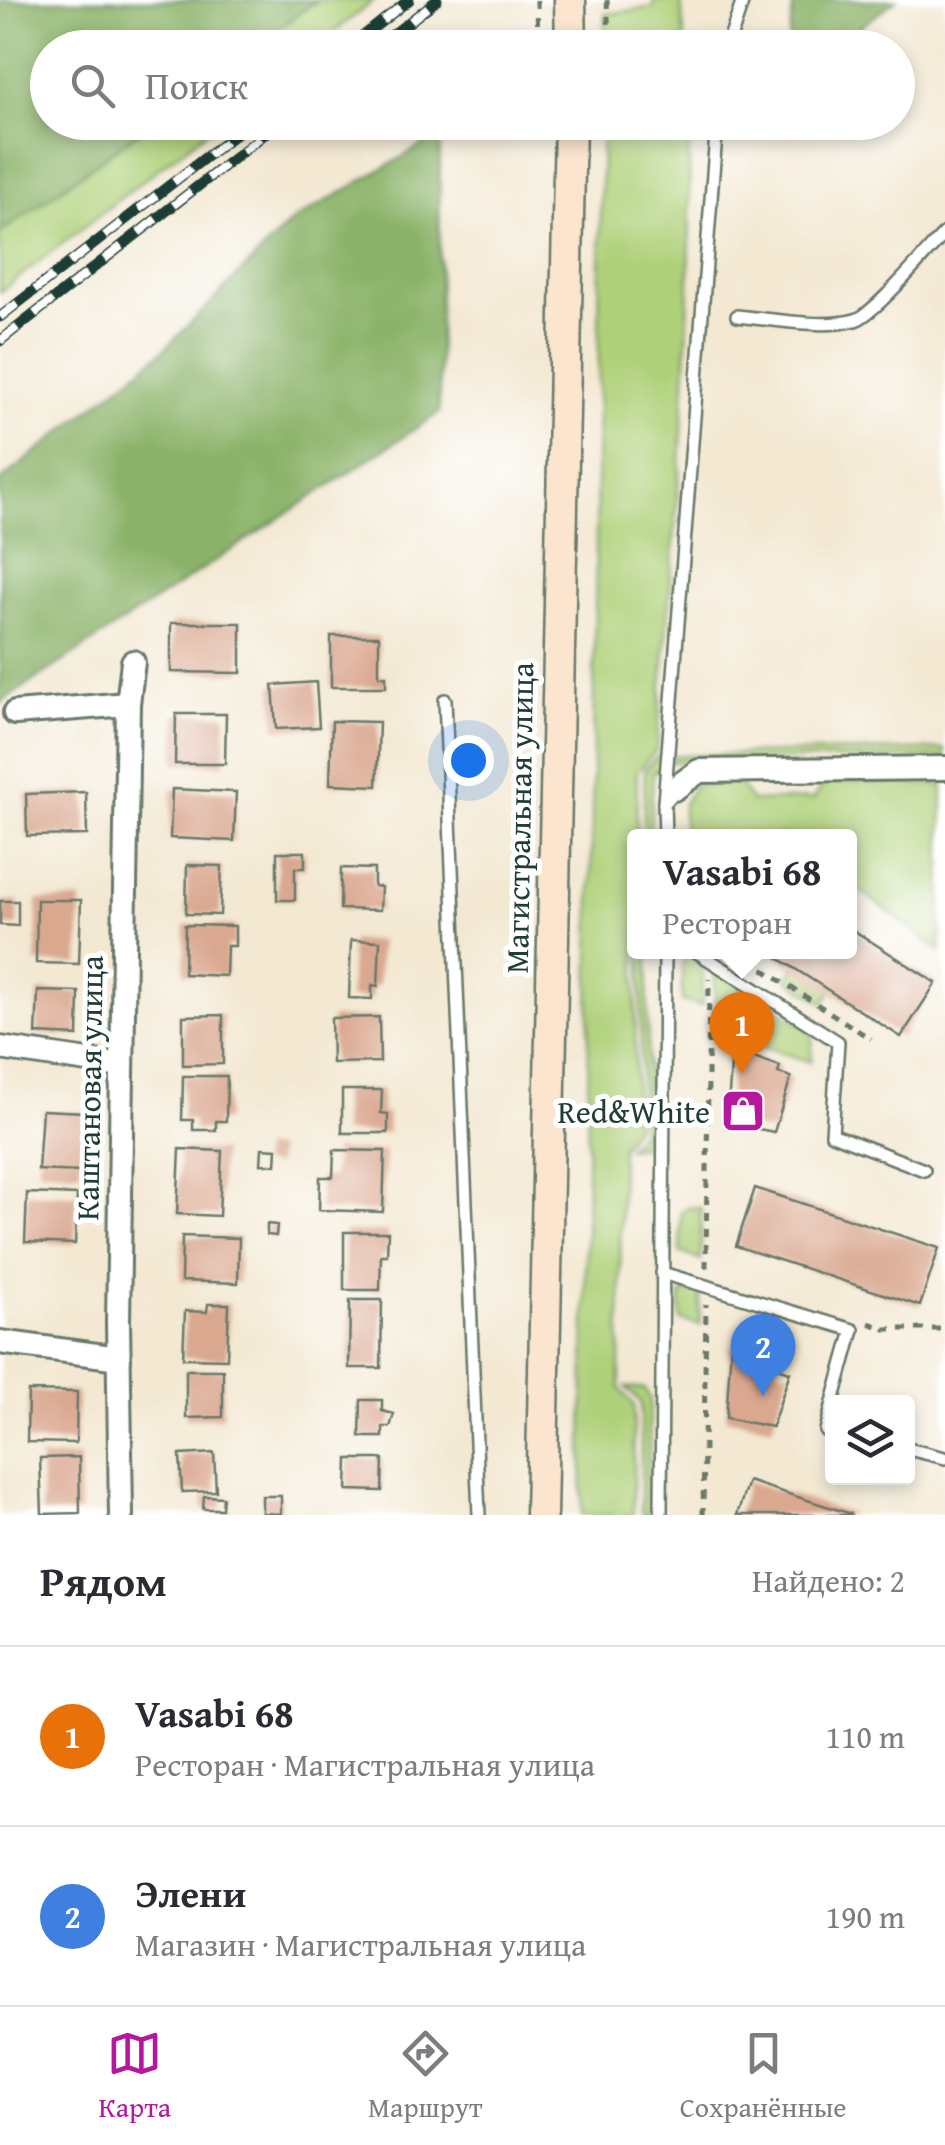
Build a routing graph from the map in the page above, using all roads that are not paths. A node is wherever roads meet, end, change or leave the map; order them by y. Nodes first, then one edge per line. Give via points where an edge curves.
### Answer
1 (570, 0) edge
2 (743, 0) edge
3 (570, 30) edge
4 (734, 30) edge
5 (570, 140) edge
6 (716, 140) edge
7 (945, 233) edge
8 (737, 316) dead end
9 (133, 662) dead end
10 (445, 700) dead end
11 (128, 704) junction
12 (16, 713) dead end
13 (945, 768) edge
14 (669, 796) junction
15 (666, 829) edge
16 (665, 959) edge
17 (707, 959) edge
18 (0, 1048) edge
19 (122, 1066) junction
20 (924, 1170) dead end
21 (662, 1273) junction
22 (0, 1342) edge
23 (118, 1358) junction
24 (835, 1395) edge
25 (915, 1452) edge
26 (945, 1458) edge
27 (120, 1515) edge
28 (479, 1515) edge
29 (541, 1515) edge
30 (661, 1515) edge

1 - 3 main road
2 - 4 lane
5 - 29 main road, Магистральная улица
6 - 14 lane
7 - 8 lane via 876,308 855,320
9 - 11 street, Каштановая улица
10 - 28 lane
11 - 12 street
11 - 19 street, Каштановая улица
13 - 14 street via 698,771
14 - 15 lane
16 - 21 lane
17 - 20 lane via 838,1042 832,1134
18 - 19 street
19 - 23 street, Каштановая улица
21 - 24 lane via 853,1330
21 - 30 lane
22 - 23 street
23 - 27 street, Каштановая улица
25 - 26 lane

